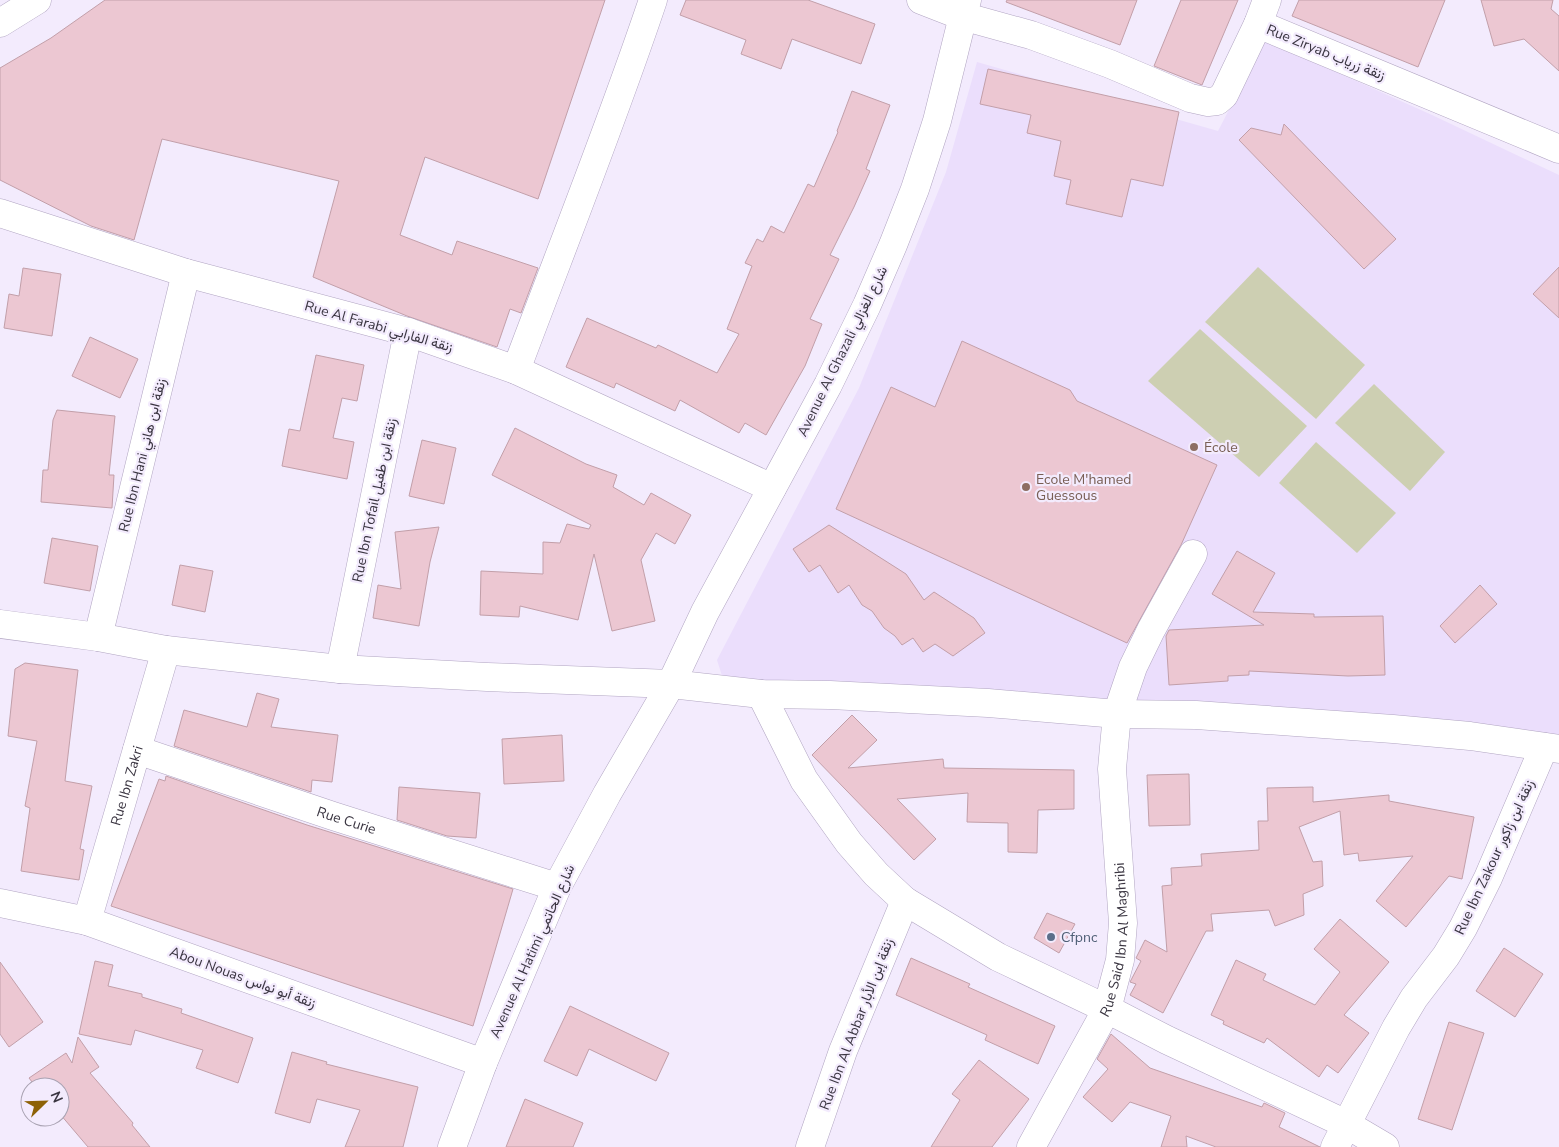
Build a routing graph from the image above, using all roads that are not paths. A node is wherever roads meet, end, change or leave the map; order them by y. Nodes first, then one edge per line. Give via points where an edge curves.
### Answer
1 (37, 0) edge
2 (653, 0) edge
3 (921, 0) edge
4 (964, 8) edge
5 (1263, 12) edge
6 (0, 23) edge
7 (1559, 149) edge
8 (2, 221) edge
9 (186, 273) junction
10 (408, 332) junction
11 (516, 370) junction
12 (772, 488) junction
13 (1193, 554) dead end
14 (0, 624) edge
15 (98, 637) junction
16 (166, 650) junction
17 (340, 669) junction
18 (671, 684) junction
19 (761, 694) junction
20 (1117, 714) junction
21 (1552, 748) edge
22 (138, 750) junction
23 (557, 887) junction
24 (905, 901) junction
25 (0, 903) edge
26 (87, 921) junction
27 (1107, 1009) junction
28 (483, 1063) junction
29 (1341, 1136) edge
30 (452, 1147) edge
31 (810, 1147) edge
32 (1031, 1147) edge
33 (1386, 1147) edge

1 - 6 street
2 - 11 street via 622,92
3 - 4 street, Rue Ziryab زنقة زرياب
4 - 5 street, Rue Ziryab زنقة زرياب via 1190,98 1208,102 1224,95
4 - 12 street, Avenue Al Ghazali شارع الغزالي via 937,121 894,245 828,385
5 - 7 street, Rue Ziryab زنقة زرياب
8 - 9 street, Rue Al Farabi زنقة الفارابي
9 - 10 street, Rue Al Farabi زنقة الفارابي
9 - 15 street, Rue Ibn Hani زنقة ابن هاني
10 - 11 street, Rue Al Farabi زنقة الفارابي
10 - 17 street, Rue Ibn Tofail زنقة ابن طفيل
11 - 12 street, Rue Al Farabi زنقة الفارابي
12 - 18 street, Avenue Al Ghazali شارع الغزالي via 705,612
13 - 20 street, Rue Said Ibn Al Maghribi via 1140,652
14 - 15 street
15 - 16 street
16 - 17 street
16 - 22 street, Rue Ibn Zakri
17 - 18 street
18 - 19 street
18 - 23 street, Avenue Al Hatimi شارع الحاتمي
19 - 20 street via 988,703
19 - 24 street via 804,780 849,843
20 - 21 street via 1196,715 1393,728
20 - 27 street, Rue Said Ibn Al Maghribi via 1112,769 1123,923 1120,960
21 - 29 street, Rue Ibn Zakour زنقة ابن زاكور via 1463,928 1396,1028
22 - 23 street, Rue Curie
22 - 26 street, Rue Ibn Zakri
23 - 28 street, Avenue Al Hatimi شارع الحاتمي
24 - 27 street via 998,957
24 - 31 street, Rue Ibn Al Abbar زنقة إبن الأبار via 843,1050
25 - 26 street, Abou Nouas زنقة أبو نواس
26 - 28 street, Abou Nouas زنقة أبو نواس
27 - 29 street
27 - 32 street, Rue Said Ibn Al Maghribi
28 - 30 street, Avenue Al Hatimi شارع الحاتمي
29 - 33 street

